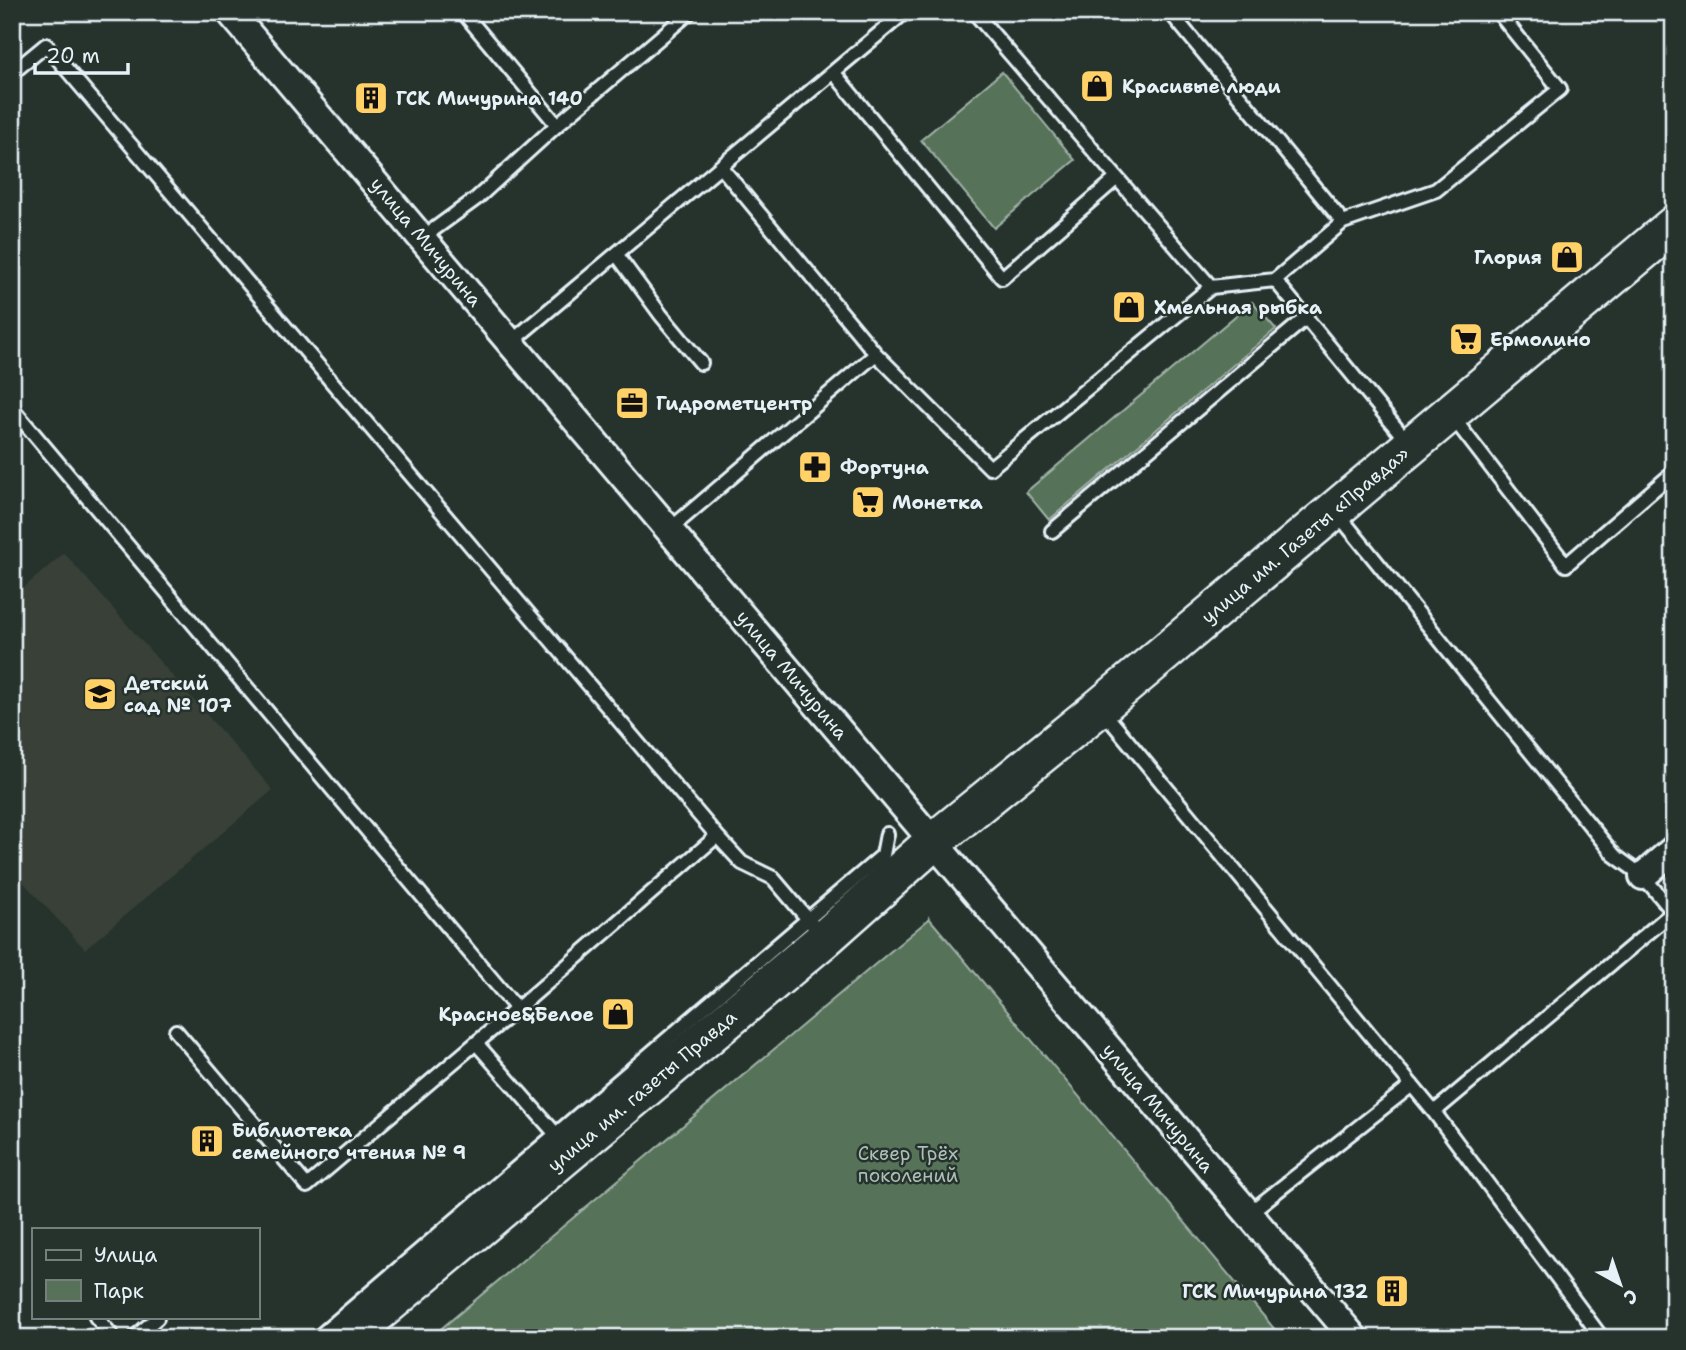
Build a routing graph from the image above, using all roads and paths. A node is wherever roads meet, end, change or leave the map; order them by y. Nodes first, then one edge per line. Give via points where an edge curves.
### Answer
1 (230, 12) edge
2 (463, 12) edge
3 (690, 12) edge
4 (905, 12) edge
5 (974, 12) edge
6 (1170, 12) edge
7 (1498, 12) edge
8 (12, 73) edge
9 (834, 73) junction
10 (557, 125) junction
11 (721, 167) junction
12 (1117, 178) junction
13 (1343, 222) junction
14 (1674, 225) edge
15 (422, 238) junction
16 (617, 255) junction
17 (1275, 280) junction
18 (1211, 287) junction
19 (1307, 317) junction
20 (511, 342) junction
21 (876, 354) junction
22 (701, 363) dead end
23 (12, 408) edge
24 (1450, 413) junction
25 (1410, 446) junction
26 (1674, 472) edge
27 (1335, 510) junction
28 (669, 530) junction
29 (1052, 531) dead end
30 (1100, 707) junction
31 (887, 834) dead end
32 (717, 836) junction
33 (933, 842) junction
34 (1674, 849) edge
35 (1643, 876) junction
36 (1673, 912) edge
37 (816, 930) junction
38 (517, 1009) junction
39 (176, 1031) dead end
40 (477, 1043) junction
41 (1412, 1085) junction
42 (1434, 1112) junction
43 (562, 1142) junction
44 (1248, 1214) junction
45 (97, 1318) edge
46 (157, 1318) edge
47 (114, 1338) edge
48 (134, 1338) edge
49 (317, 1338) edge
50 (348, 1338) edge
51 (1354, 1338) edge
52 (1602, 1338) edge

1 - 15 street, улица Мичурина
2 - 10 lane
3 - 10 lane
4 - 9 lane
5 - 12 lane
6 - 13 lane
7 - 13 lane via 1560,89 1436,190
8 - 32 lane via 46,45
9 - 11 lane
9 - 12 lane via 1002,278
10 - 15 lane via 477,198
11 - 16 lane
11 - 21 lane
12 - 18 lane
13 - 17 lane
14 - 24 street, улица им. Газеты «Правда»
15 - 20 street, улица Мичурина
16 - 20 lane
16 - 22 lane
17 - 18 lane
17 - 19 lane
18 - 21 lane via 990,468
19 - 25 lane
19 - 29 lane
20 - 28 street, улица Мичурина
21 - 28 lane
23 - 38 lane
24 - 25 street, улица им. Газеты «Правда»
24 - 26 lane via 1566,565
25 - 27 street, улица им. Газеты «Правда»
27 - 30 street, улица им. Газеты «Правда»
27 - 35 lane via 1615,855
28 - 33 street, улица Мичурина
30 - 33 street, улица им. Газеты «Правда»
30 - 41 lane
31 - 37 lane via 883,855
32 - 37 lane via 743,863 773,877
32 - 38 lane
33 - 37 street, улица им. газеты Правда
33 - 44 street, улица Мичурина
34 - 35 street
35 - 36 lane
36 - 42 lane
37 - 43 street, улица им. газеты Правда
38 - 40 lane
39 - 40 lane via 307,1186
40 - 43 lane
41 - 42 lane
41 - 44 lane
42 - 52 lane
43 - 49 lane
43 - 50 street, улица им. газеты Правда
44 - 51 street, улица Мичурина
45 - 47 lane
46 - 48 lane

